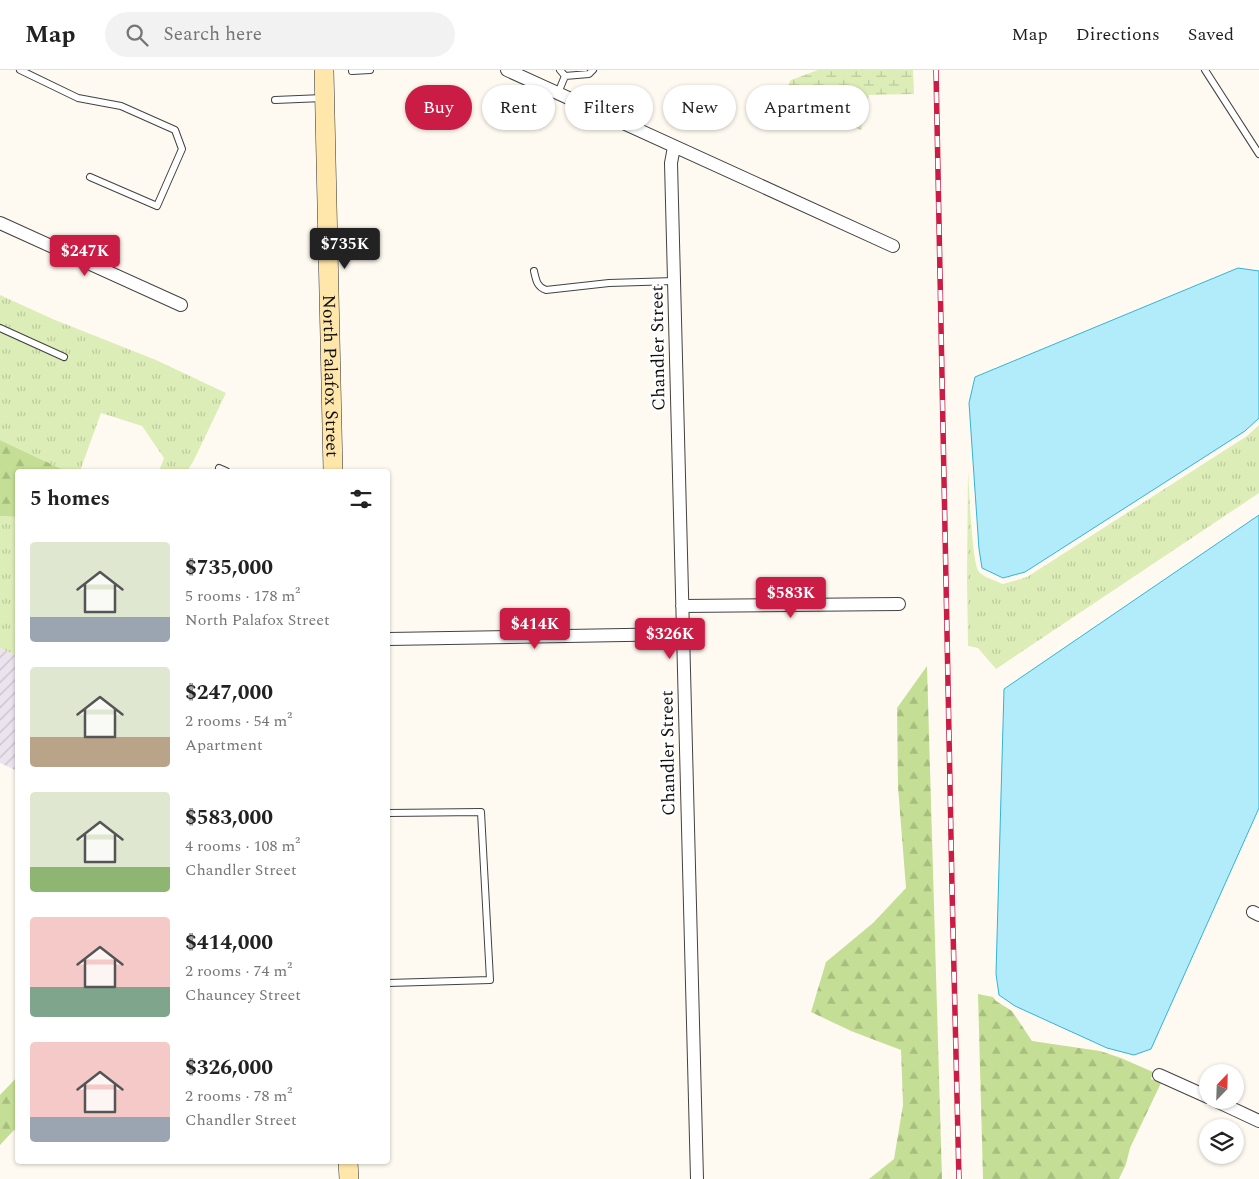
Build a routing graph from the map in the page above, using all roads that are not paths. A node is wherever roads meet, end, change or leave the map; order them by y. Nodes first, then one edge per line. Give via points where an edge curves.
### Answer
1 (20, 70) edge
2 (324, 70) edge
3 (370, 70) edge
4 (507, 70) edge
5 (560, 70) edge
6 (592, 70) edge
7 (1204, 70) edge
8 (352, 71) edge
9 (565, 76) junction
10 (558, 93) junction
11 (325, 98) junction
12 (275, 100) dead end
13 (674, 146) junction
14 (1259, 154) edge
15 (90, 177) dead end
16 (0, 224) edge
17 (893, 246) dead end
18 (534, 271) dead end
19 (674, 281) junction
20 (181, 306) dead end
21 (0, 328) edge
22 (64, 357) dead end
23 (332, 469) edge
24 (899, 604) dead end
25 (682, 606) junction
26 (683, 634) junction
27 (390, 639) edge
28 (390, 813) edge
29 (390, 983) edge
30 (1159, 1075) dead end
31 (1199, 1093) edge
32 (1233, 1109) edge
33 (1259, 1121) edge
34 (348, 1164) edge
35 (349, 1179) edge
36 (697, 1179) edge

1 - 15 lane via 78,98 121,106 175,130 182,149 157,206
2 - 11 main road, North Palafox Street
3 - 8 lane
4 - 10 street
5 - 9 lane
6 - 9 lane via 589,74
7 - 14 lane
9 - 10 lane
10 - 13 street
11 - 12 lane
11 - 23 main road, North Palafox Street
13 - 17 street
13 - 19 street, Chandler Street via 671,163
16 - 20 street
18 - 19 lane via 537,283 546,290 609,283
19 - 25 street, Chandler Street
21 - 22 lane
24 - 25 street
25 - 26 street, Chandler Street
26 - 27 street
26 - 36 street, Chandler Street
28 - 29 lane via 481,812 490,980
30 - 31 street
32 - 33 street
34 - 35 main road

